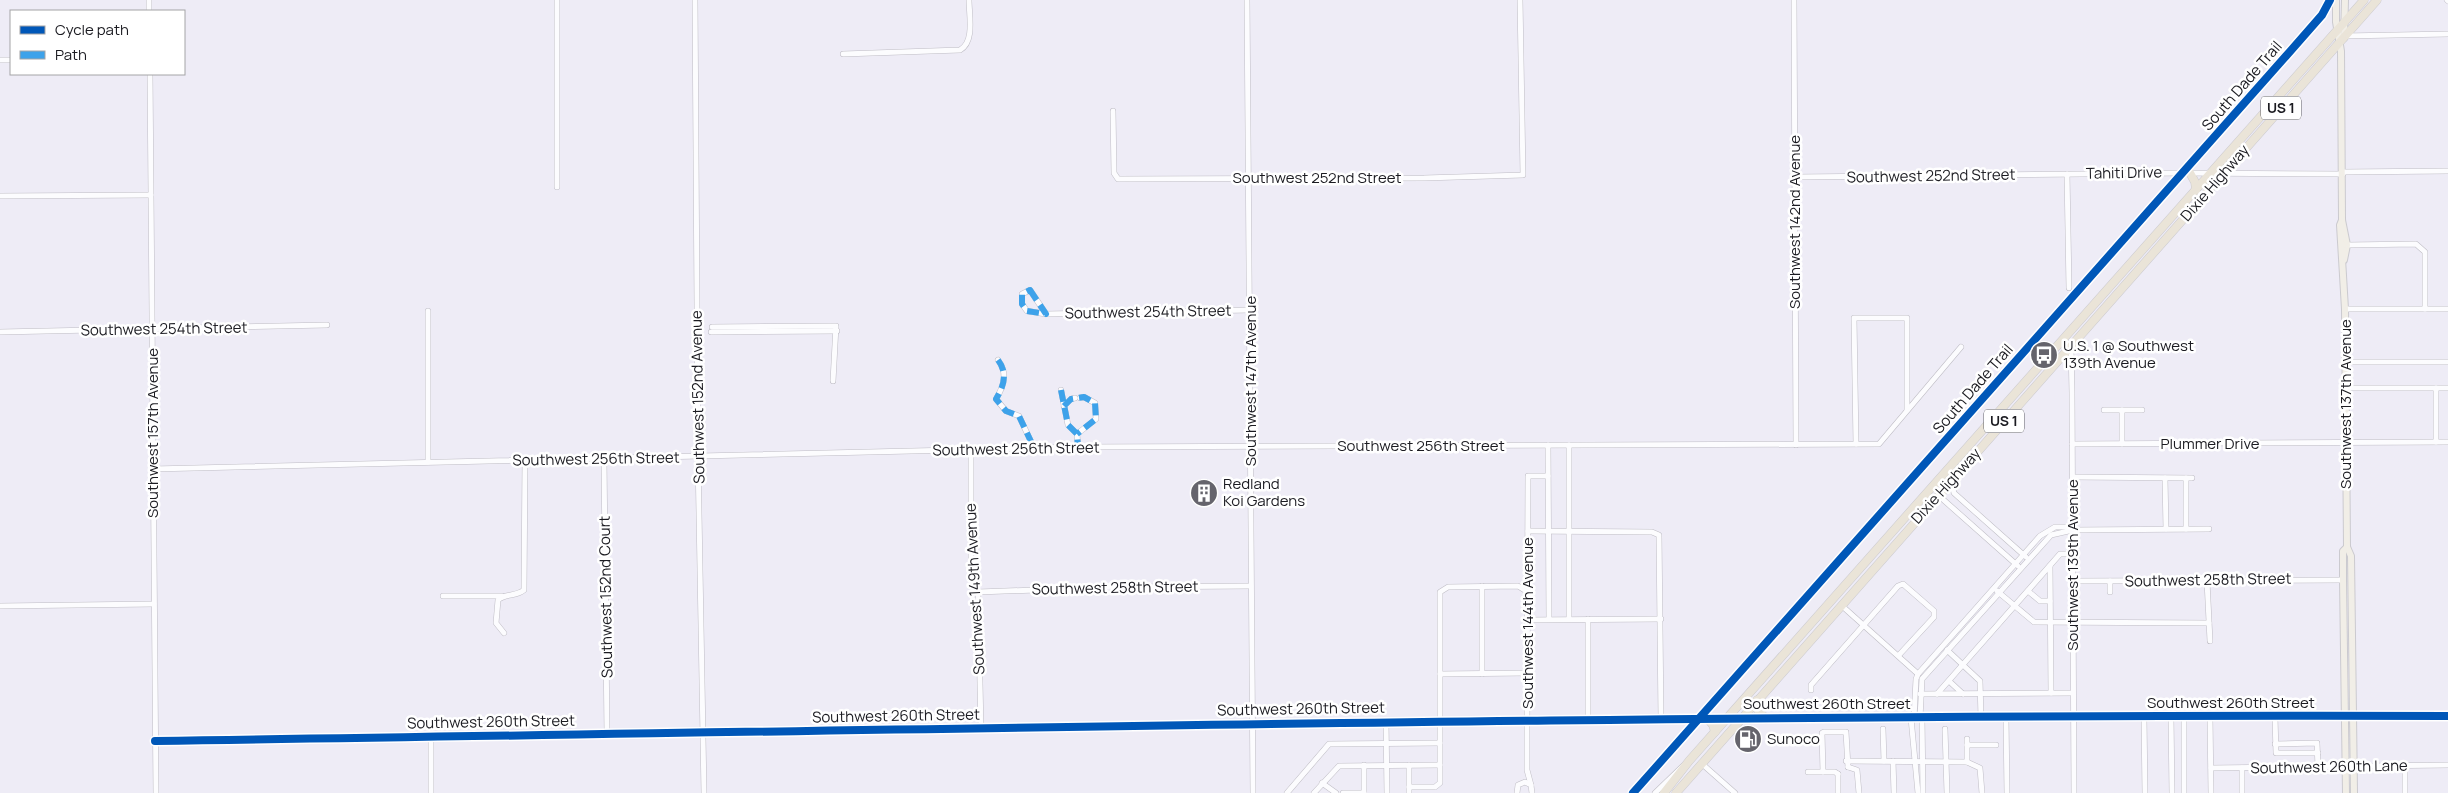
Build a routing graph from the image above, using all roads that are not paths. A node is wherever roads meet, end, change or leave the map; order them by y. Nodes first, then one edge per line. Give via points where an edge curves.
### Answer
1 (557, 0) edge
2 (695, 0) edge
3 (969, 0) edge
4 (1248, 0) edge
5 (1520, 0) edge
6 (1794, 0) edge
7 (2336, 0) edge
8 (2345, 0) edge
9 (2364, 0) edge
10 (2377, 0) edge
11 (2345, 22) junction
12 (2355, 24) junction
13 (2337, 30) junction
14 (2448, 34) edge
15 (2365, 35) junction
16 (2342, 39) junction
17 (844, 54) dead end
18 (2315, 55) junction
19 (150, 75) edge
20 (2284, 105) junction
21 (1113, 111) dead end
22 (2448, 171) edge
23 (2190, 173) junction
24 (2211, 173) junction
25 (2343, 173) junction
26 (2067, 174) junction
27 (2222, 174) junction
28 (1249, 177) junction
29 (1796, 177) junction
30 (557, 187) dead end
31 (2196, 190) junction
32 (151, 195) junction
33 (0, 196) edge
34 (2342, 220) junction
35 (2347, 245) junction
36 (2344, 261) junction
37 (2069, 288) dead end
38 (2345, 308) junction
39 (2425, 309) junction
40 (2448, 309) edge
41 (1250, 310) junction
42 (428, 311) dead end
43 (1046, 314) junction
44 (328, 325) dead end
45 (152, 330) junction
46 (712, 330) dead end
47 (0, 332) edge
48 (2063, 339) junction
49 (2070, 346) junction
50 (1961, 347) dead end
51 (998, 360) dead end
52 (2346, 362) junction
53 (2448, 362) edge
54 (833, 381) dead end
55 (2347, 388) junction
56 (2436, 388) junction
57 (2448, 388) edge
58 (1061, 390) dead end
59 (1064, 406) junction
60 (1907, 410) junction
61 (2104, 410) dead end
62 (2122, 410) junction
63 (2142, 410) dead end
64 (1077, 434) junction
65 (2436, 442) junction
66 (2448, 442) edge
67 (2347, 443) junction
68 (1856, 444) junction
69 (2072, 444) junction
70 (2122, 444) junction
71 (1548, 445) junction
72 (1569, 445) junction
73 (1796, 445) junction
74 (1251, 446) junction
75 (1078, 447) junction
76 (1034, 448) junction
77 (970, 450) junction
78 (698, 457) junction
79 (604, 459) junction
80 (525, 460) junction
81 (428, 462) junction
82 (153, 469) junction
83 (1548, 476) junction
84 (2073, 477) junction
85 (2166, 478) junction
86 (2186, 478) junction
87 (2192, 478) dead end
88 (1951, 481) junction
89 (1938, 496) junction
90 (2073, 528) junction
91 (2166, 529) junction
92 (2186, 529) junction
93 (2209, 529) dead end
94 (1528, 531) junction
95 (1549, 531) junction
96 (1569, 531) junction
97 (2347, 547) junction
98 (2074, 554) junction
99 (2026, 557) junction
100 (2018, 566) junction
101 (2050, 566) junction
102 (2343, 580) junction
103 (2074, 581) junction
104 (2110, 581) junction
105 (2207, 581) junction
106 (1252, 586) junction
107 (1482, 586) junction
108 (1526, 591) junction
109 (1996, 591) junction
110 (2028, 591) junction
111 (978, 592) junction
112 (2110, 592) dead end
113 (443, 596) dead end
114 (502, 596) junction
115 (2050, 601) junction
116 (154, 604) junction
117 (1841, 605) junction
118 (0, 606) edge
119 (2014, 607) junction
120 (1569, 619) junction
121 (1588, 619) junction
122 (1661, 619) junction
123 (1526, 620) junction
124 (1549, 620) junction
125 (2051, 623) junction
126 (2074, 623) junction
127 (2210, 623) junction
128 (1864, 625) junction
129 (504, 633) dead end
130 (2210, 641) dead end
131 (1947, 650) junction
132 (1899, 655) junction
133 (1964, 665) junction
134 (1527, 673) junction
135 (1440, 674) junction
136 (1482, 674) junction
137 (1918, 674) junction
138 (1949, 681) junction
139 (1812, 690) dead end
140 (2051, 693) junction
141 (2073, 693) junction
142 (1920, 694) junction
143 (1937, 694) junction
144 (1963, 694) junction
145 (1981, 694) junction
146 (1757, 700) junction
147 (2344, 716) junction
148 (2353, 716) junction
149 (2448, 716) edge
150 (2073, 717) junction
151 (2172, 717) junction
152 (2184, 717) junction
153 (2210, 717) junction
154 (2275, 717) junction
155 (1707, 718) junction
156 (1728, 718) junction
157 (1740, 718) junction
158 (1917, 718) junction
159 (1981, 718) junction
160 (2006, 718) junction
161 (2144, 718) junction
162 (1661, 719) junction
163 (1766, 719) junction
164 (1588, 720) junction
165 (1386, 721) junction
166 (1440, 721) junction
167 (1527, 721) junction
168 (1253, 724) junction
169 (981, 728) junction
170 (1883, 729) dead end
171 (1945, 729) dead end
172 (1715, 732) junction
173 (703, 733) junction
174 (608, 734) junction
175 (431, 736) junction
176 (155, 741) junction
177 (1386, 743) junction
178 (1440, 743) junction
179 (2275, 744) junction
180 (1996, 745) dead end
181 (2318, 753) junction
182 (1689, 761) junction
183 (1884, 761) junction
184 (1893, 761) junction
185 (1916, 762) junction
186 (1924, 762) junction
187 (1946, 762) junction
188 (1967, 762) junction
189 (1701, 763) junction
190 (1847, 764) junction
191 (1364, 765) junction
192 (1386, 765) junction
193 (1409, 765) junction
194 (1440, 765) junction
195 (2405, 766) junction
196 (2448, 766) edge
197 (2318, 767) junction
198 (2345, 767) junction
199 (2354, 767) junction
200 (2211, 768) junction
201 (2242, 768) junction
202 (1528, 770) junction
203 (1808, 772) dead end
204 (1823, 772) junction
205 (1838, 774) junction
206 (1322, 783) junction
207 (1920, 783) junction
208 (1520, 784) junction
209 (1531, 785) junction
210 (1409, 790) edge
211 (1516, 792) edge
212 (156, 793) edge
213 (431, 793) edge
214 (704, 793) edge
215 (1253, 793) edge
216 (1287, 793) edge
217 (1314, 793) edge
218 (1336, 793) edge
219 (1343, 793) edge
220 (1364, 793) edge
221 (1387, 793) edge
222 (1532, 793) edge
223 (1655, 793) edge
224 (1664, 793) edge
225 (1676, 793) edge
226 (1735, 793) edge
227 (1838, 793) edge
228 (1859, 793) edge
229 (1894, 793) edge
230 (1918, 793) edge
231 (1923, 793) edge
232 (1947, 793) edge
233 (1982, 793) edge
234 (2007, 793) edge
235 (2074, 793) edge
236 (2145, 793) edge
237 (2172, 793) edge
238 (2184, 793) edge
239 (2211, 793) edge
240 (2242, 793) edge
241 (2346, 793) edge
242 (2354, 793) edge
243 (2405, 793) edge

1 - 30 street
2 - 78 street, Southwest 152nd Avenue
3 - 17 street via 969,40 960,50
4 - 28 street, Southwest 147th Avenue
5 - 28 street, Southwest 252nd Street via 1523,176
6 - 29 street, Southwest 142nd Avenue
7 - 13 main road, Southwest 137th Avenue
8 - 11 main road, Southwest 137th Avenue
9 - 11 highway, Dixie Highway / US 1
10 - 12 highway, Dixie Highway / US 1
11 - 13 highway, Dixie Highway / US 1
11 - 16 main road, Southwest 137th Avenue
12 - 15 street
12 - 16 highway, Dixie Highway / US 1
13 - 16 main road, Southwest 137th Avenue
13 - 18 highway, Dixie Highway / US 1
14 - 15 street
15 - 16 street
16 - 20 highway, Dixie Highway / US 1
16 - 25 main road, Southwest 137th Avenue
18 - 20 highway via 2309,69 2286,95
18 - 24 highway, Dixie Highway / US 1
19 - 32 street, Southwest 157th Avenue
20 - 27 highway, Dixie Highway / US 1
21 - 28 street, Southwest 252nd Street via 1114,173 1118,179
22 - 25 street
23 - 24 street, Tahiti Drive
23 - 26 street, Tahiti Drive
23 - 31 highway
24 - 27 street
24 - 31 highway, Dixie Highway / US 1
25 - 27 street
25 - 34 main road, Southwest 137th Avenue
26 - 29 street, Southwest 252nd Street
26 - 37 street
27 - 49 highway, Dixie Highway / US 1
28 - 41 street, Southwest 147th Avenue
29 - 73 street, Southwest 142nd Avenue
31 - 48 highway, Dixie Highway / US 1
32 - 33 street
32 - 45 street, Southwest 157th Avenue
34 - 35 main road, Southwest 137th Avenue
34 - 36 main road, Southwest 137th Avenue via 2340,250
35 - 36 main road, Southwest 137th Avenue
35 - 39 street via 2421,246 2425,252
36 - 38 main road, Southwest 137th Avenue
38 - 39 street
38 - 52 main road, Southwest 137th Avenue
39 - 40 street
41 - 43 street, Southwest 254th Street
41 - 74 street, Southwest 147th Avenue
42 - 81 street
43 - 43 street via 1027,311 1022,304 1022,294 1030,290
44 - 45 street, Southwest 254th Street
45 - 47 street, Southwest 254th Street
45 - 82 street, Southwest 157th Avenue
46 - 54 street via 836,332
48 - 49 street
48 - 156 highway, Dixie Highway / US 1
49 - 69 street, Southwest 139th Avenue
49 - 88 highway, Dixie Highway / US 1
50 - 60 street
51 - 76 street via 1005,374 996,399 1006,411 1019,416
52 - 53 street
52 - 55 main road, Southwest 137th Avenue
55 - 56 street
55 - 67 main road, Southwest 137th Avenue
56 - 57 street
56 - 65 street
58 - 59 street
59 - 64 street via 1068,425
59 - 64 street via 1070,399 1084,397 1095,403 1096,419
60 - 68 street, Southwest 256th Street via 1879,444
60 - 68 street via 1907,318 1854,318
61 - 62 street
62 - 63 street
62 - 70 street
64 - 75 street
65 - 66 street
65 - 67 street
67 - 70 street, Plummer Drive
67 - 97 main road, Southwest 137th Avenue
68 - 73 street, Southwest 256th Street
69 - 70 street, Plummer Drive
69 - 84 street, Southwest 139th Avenue
71 - 72 street, Southwest 256th Street
71 - 74 street, Southwest 256th Street
71 - 83 street
72 - 73 street, Southwest 256th Street
72 - 96 street
74 - 75 street, Southwest 256th Street
74 - 106 street, Southwest 147th Avenue
75 - 76 street, Southwest 256th Street
76 - 77 street, Southwest 256th Street
77 - 78 street, Southwest 256th Street
77 - 111 street, Southwest 149th Avenue via 971,567 972,580
78 - 79 street, Southwest 256th Street
78 - 173 street, Southwest 152nd Avenue
79 - 80 street, Southwest 256th Street
79 - 174 street, Southwest 152nd Court
80 - 81 street, Southwest 256th Street
80 - 114 street via 524,590 520,594
81 - 82 street, Southwest 256th Street
82 - 116 street, Southwest 157th Avenue
83 - 94 street, Southwest 144th Avenue via 1528,476
83 - 95 street
84 - 85 street
84 - 90 street, Southwest 139th Avenue
85 - 86 street
85 - 91 street
86 - 87 street
86 - 92 street
88 - 89 highway, Dixie Highway / US 1
88 - 99 street via 1954,493
89 - 100 street
89 - 117 highway, Dixie Highway / US 1
90 - 91 street
90 - 98 street, Southwest 139th Avenue
90 - 99 street via 2051,535
91 - 92 street
92 - 93 street
94 - 95 street
94 - 108 street, Southwest 144th Avenue via 1529,587
95 - 96 street
95 - 124 street
96 - 120 street
96 - 122 street via 1657,534 1660,539
97 - 102 main road, Southwest 137th Avenue via 2343,551
97 - 148 main road, Southwest 137th Avenue via 2351,556
98 - 101 street via 2060,554
98 - 103 street, Southwest 139th Avenue
99 - 100 street
100 - 109 street
101 - 110 street
101 - 115 street
102 - 105 street, Southwest 258th Street
102 - 147 main road, Southwest 137th Avenue
103 - 104 street, Southwest 258th Street
103 - 126 street, Southwest 139th Avenue
104 - 105 street, Southwest 258th Street
104 - 112 street
105 - 127 street
106 - 111 street, Southwest 258th Street
106 - 168 street, Southwest 147th Avenue
107 - 108 street via 1518,586
107 - 135 street via 1448,587 1440,592
107 - 136 street
108 - 123 street, Southwest 144th Avenue
109 - 119 street
109 - 131 street
109 - 137 street
110 - 115 street via 2040,601
110 - 119 street
111 - 169 street, Southwest 149th Avenue
113 - 114 street
114 - 129 street via 498,600 496,623
115 - 125 street
116 - 118 street
116 - 176 street, Southwest 157th Avenue
117 - 128 street
117 - 146 highway, Dixie Highway / US 1
119 - 125 street via 2031,622
119 - 133 street
120 - 121 street
120 - 124 street
121 - 122 street
121 - 164 street
122 - 162 street
123 - 124 street
123 - 134 street, Southwest 144th Avenue
125 - 126 street
125 - 140 street
126 - 127 street
126 - 141 street, Southwest 139th Avenue
127 - 130 street
128 - 132 street
128 - 132 street via 1903,584 1934,612 1934,617
128 - 139 street via 1811,685
131 - 133 street
131 - 142 street via 1922,679
132 - 137 street
133 - 138 street
133 - 145 street via 1980,681
134 - 136 street
134 - 167 street, Southwest 144th Avenue
135 - 136 street
135 - 166 street
137 - 158 street
138 - 143 street
138 - 144 street
140 - 141 street
140 - 145 street
141 - 150 street, Southwest 139th Avenue
142 - 143 street
142 - 158 street
143 - 144 street
144 - 145 street
145 - 159 street
146 - 157 highway, Dixie Highway / US 1
146 - 163 highway via 1758,710
147 - 148 street, Southwest 260th Street
147 - 154 street, Southwest 260th Street
147 - 198 main road, Southwest 137th Avenue
148 - 149 street, Southwest 260th Street
148 - 199 main road, Southwest 137th Avenue
150 - 160 street, Southwest 260th Street
150 - 161 street, Southwest 260th Street
150 - 235 street, Southwest 139th Avenue
151 - 152 street, Southwest 260th Street
151 - 161 street, Southwest 260th Street
151 - 237 street
152 - 153 street, Southwest 260th Street
152 - 238 street
153 - 154 street, Southwest 260th Street
153 - 200 street
154 - 179 street
155 - 156 street, Southwest 260th Street
155 - 162 street, Southwest 260th Street
155 - 172 highway
156 - 157 street, Southwest 260th Street
156 - 172 highway, Dixie Highway / US 1
157 - 163 street, Southwest 260th Street
157 - 189 highway, Dixie Highway / US 1
158 - 159 street, Southwest 260th Street
158 - 163 street, Southwest 260th Street
158 - 185 street via 1912,742
158 - 186 street
159 - 160 street, Southwest 260th Street
160 - 234 street
161 - 236 street
162 - 164 street, Southwest 260th Street
164 - 167 street, Southwest 260th Street
165 - 166 street, Southwest 260th Street
165 - 168 street, Southwest 260th Street
165 - 177 street
166 - 167 street, Southwest 260th Street
166 - 178 street
167 - 202 street, Southwest 144th Avenue
168 - 169 street, Southwest 260th Street
168 - 215 street, Southwest 147th Avenue
169 - 173 street, Southwest 260th Street
170 - 183 street
171 - 187 street
172 - 182 highway, Dixie Highway / US 1
173 - 174 street, Southwest 260th Street
173 - 214 street, Southwest 152nd Avenue
174 - 175 street, Southwest 260th Street
175 - 176 street, Southwest 260th Street
175 - 213 street
176 - 212 street, Southwest 157th Avenue
177 - 178 street
177 - 192 street
177 - 216 street via 1329,744
178 - 194 street
179 - 181 street via 2278,754
179 - 181 street via 2317,743
180 - 188 street via 1967,742
181 - 197 street
182 - 223 street
182 - 224 highway, US 1
183 - 184 street
183 - 190 street
184 - 185 street
184 - 229 street
185 - 186 street
185 - 207 street
186 - 187 street
186 - 207 street
187 - 188 street
187 - 232 street
188 - 233 street via 1980,768
189 - 225 highway, Dixie Highway / US 1
189 - 226 street
190 - 204 street via 1846,732 1824,732
190 - 205 street
190 - 228 street via 1857,770
191 - 192 street
191 - 206 street via 1339,766
191 - 220 street
192 - 193 street
192 - 221 street
193 - 194 street
193 - 210 street
194 - 210 street via 1438,786
195 - 196 street, Southwest 260th Lane
195 - 199 street, Southwest 260th Lane
195 - 243 street
197 - 198 street, Southwest 260th Lane
197 - 201 street, Southwest 260th Lane
198 - 199 street, Southwest 260th Lane
198 - 241 main road, Southwest 137th Avenue
199 - 242 main road, Southwest 137th Avenue
200 - 201 street, Southwest 260th Lane
200 - 239 street
201 - 240 street
202 - 208 street
202 - 209 street, Southwest 144th Avenue
203 - 204 street
204 - 205 street
205 - 227 street
206 - 217 street
206 - 218 street
207 - 230 street
207 - 231 street
208 - 209 street
208 - 211 street
209 - 222 street, Southwest 144th Avenue
219 - 220 street

